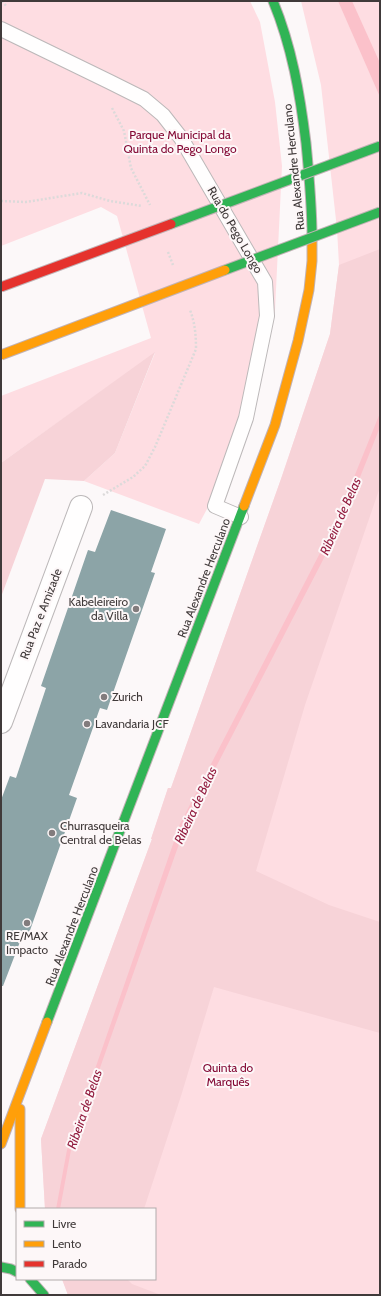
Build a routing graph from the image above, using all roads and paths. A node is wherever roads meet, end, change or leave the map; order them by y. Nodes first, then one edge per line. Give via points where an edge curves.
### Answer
1 (273, 1) edge
2 (1, 29) edge
3 (380, 146) edge
4 (1, 201) edge
5 (151, 208) dead end
6 (380, 212) edge
7 (1, 287) edge
8 (1, 355) edge
9 (81, 507) dead end
10 (241, 516) junction
11 (1, 722) edge
12 (20, 1093) junction
13 (1, 1144) edge
14 (20, 1208) edge
15 (1, 1266) edge
16 (16, 1271) edge
17 (31, 1280) edge
18 (38, 1280) edge
19 (44, 1295) edge

1 - 10 main road, Rua Alexandre Herculano via 290,53 305,130 313,216 312,260 309,291 275,425
2 - 10 lane, Rua do Pego Longo via 144,99 163,115 188,150 265,282 266,316 246,418 215,506
3 - 7 main road, bridge
4 - 5 path via 26,202 82,193
6 - 8 main road, bridge
9 - 11 street, Rua Paz e Amizade
10 - 12 main road, Rua Alexandre Herculano
12 - 13 main road, Rua Alexandre Herculano
12 - 14 main road
15 - 16 main road
17 - 19 main road
18 - 19 main road

